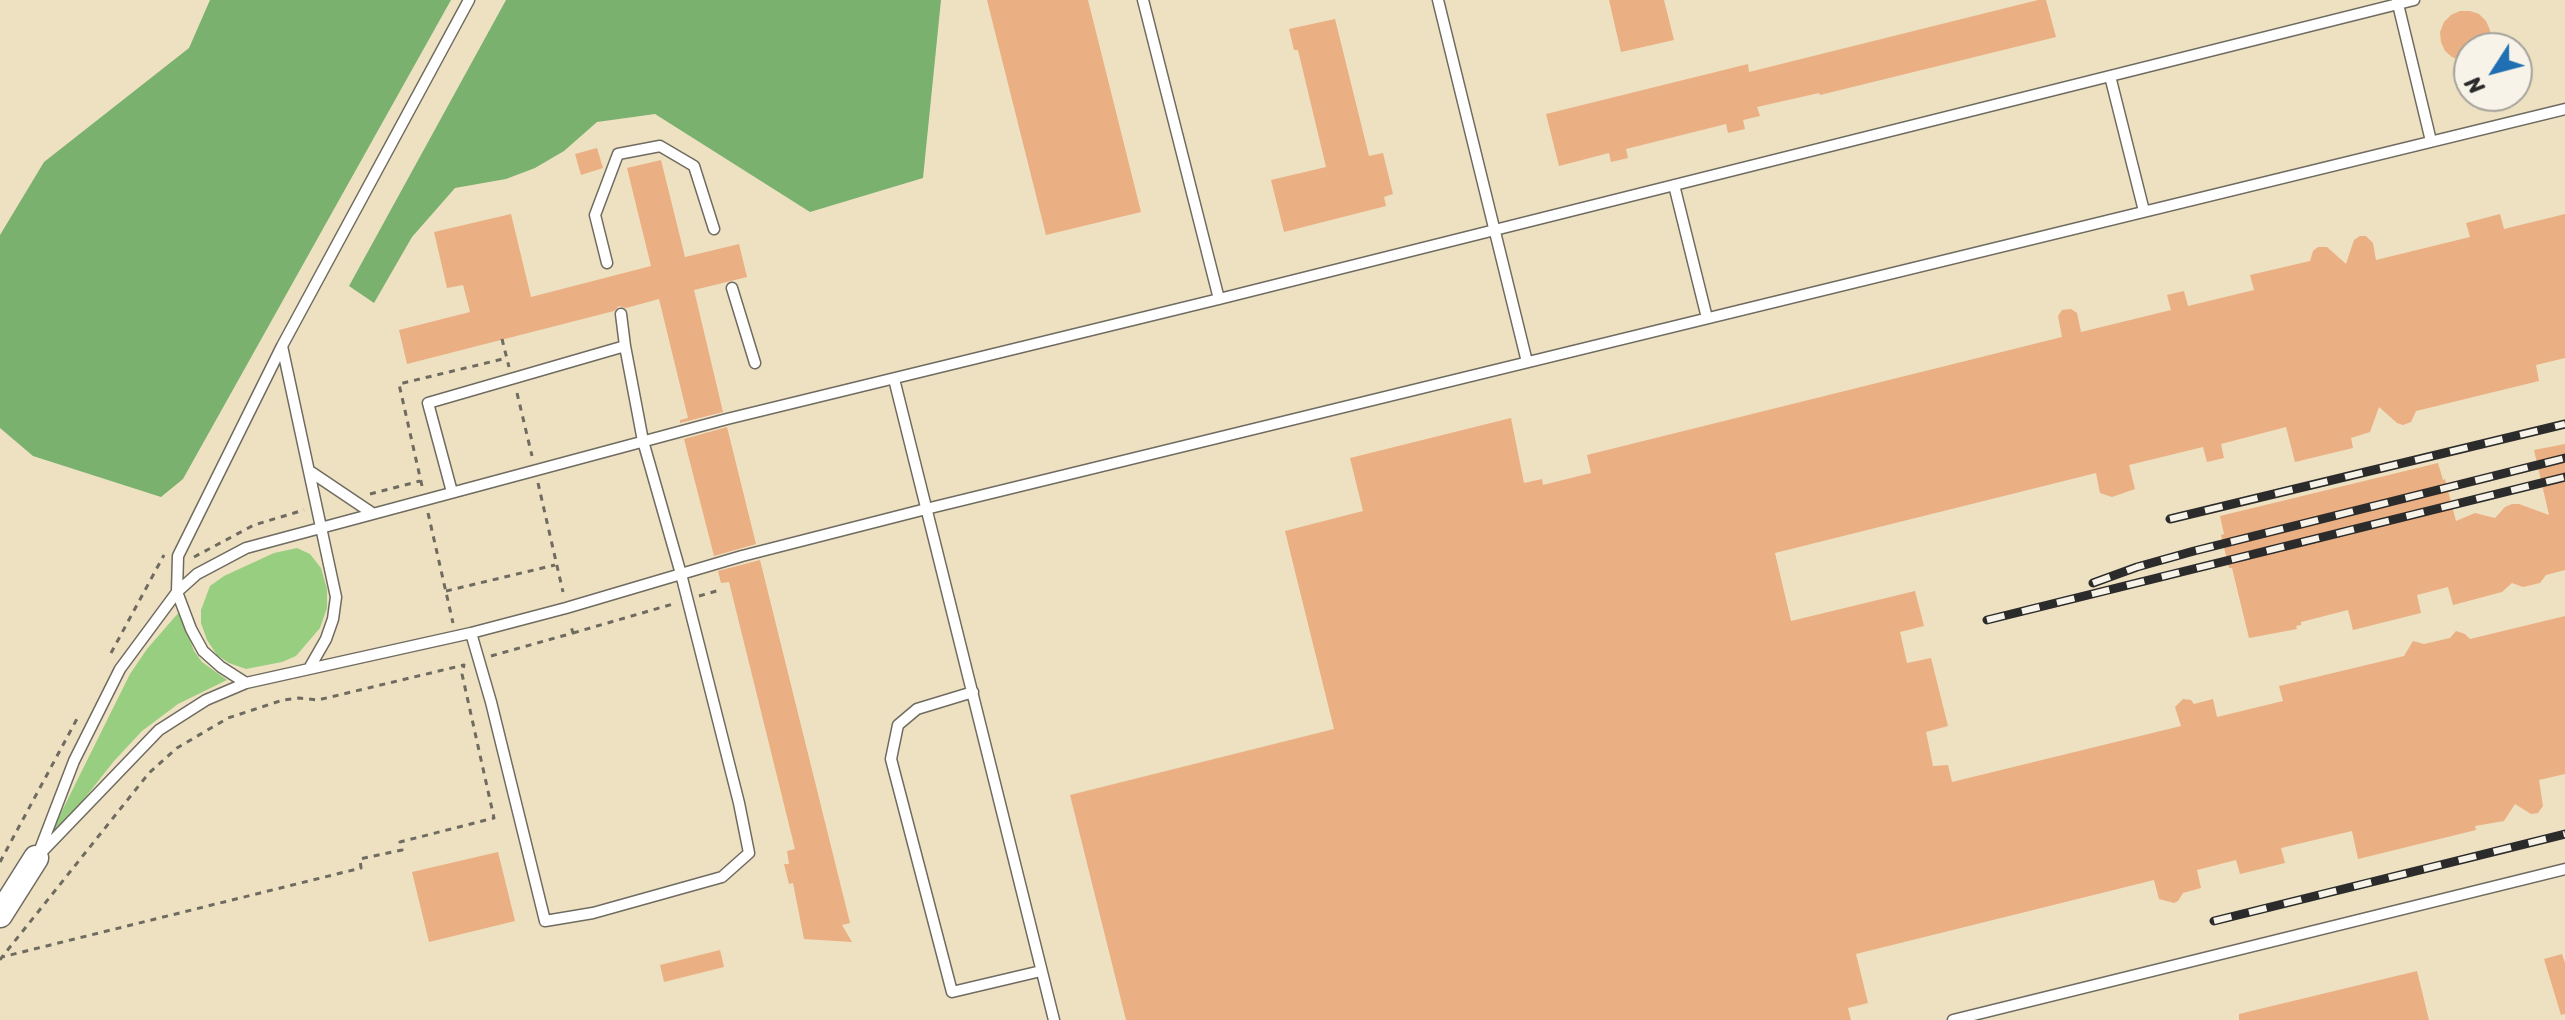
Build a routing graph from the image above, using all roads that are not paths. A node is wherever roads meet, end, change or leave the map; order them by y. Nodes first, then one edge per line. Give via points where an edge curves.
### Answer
1 (469, 0) edge
2 (1143, 0) edge
3 (1438, 0) edge
4 (2414, 0) edge
5 (2397, 2) edge
6 (2110, 76) junction
7 (2565, 109) edge
8 (2431, 141) junction
9 (1674, 185) junction
10 (2144, 211) junction
11 (714, 229) dead end
12 (1493, 231) junction
13 (607, 263) dead end
14 (732, 288) dead end
15 (1219, 299) junction
16 (621, 314) dead end
17 (1707, 318) junction
18 (282, 346) junction
19 (625, 346) junction
20 (1527, 362) junction
21 (755, 363) dead end
22 (894, 379) junction
23 (643, 441) junction
24 (311, 472) junction
25 (452, 492) junction
26 (926, 509) junction
27 (372, 513) junction
28 (322, 527) junction
29 (681, 574) junction
30 (177, 592) junction
31 (471, 633) junction
32 (310, 667) junction
33 (246, 683) junction
34 (973, 692) junction
35 (36, 858) junction
36 (2565, 869) edge
37 (0, 915) edge
38 (1041, 971) junction
39 (1054, 1020) edge
40 (1953, 1020) edge

1 - 18 lane
2 - 15 lane
3 - 12 lane
4 - 5 lane
5 - 6 lane
5 - 8 lane
6 - 9 lane
6 - 10 lane
7 - 8 lane
8 - 10 lane
9 - 12 lane
9 - 17 lane
10 - 17 lane
11 - 13 lane via 694,166 660,146 618,154 595,215
12 - 15 lane
12 - 20 lane
14 - 21 lane
15 - 22 lane
16 - 19 lane
17 - 20 lane
18 - 24 lane
18 - 30 lane via 178,556
19 - 23 lane
19 - 25 lane via 428,403
20 - 26 lane
22 - 23 lane
22 - 26 lane
23 - 25 lane
23 - 29 lane
24 - 27 lane
24 - 28 lane
25 - 27 lane
26 - 29 lane
26 - 34 lane
27 - 28 lane
28 - 30 lane via 246,548 197,574
28 - 32 lane via 336,597 326,639
29 - 31 lane
29 - 31 lane via 749,853 722,877 545,921
30 - 33 lane via 203,651
30 - 35 lane via 120,669 74,761
31 - 32 lane
32 - 33 lane
33 - 35 lane via 206,700 159,730
34 - 38 lane
34 - 38 lane via 917,709 898,725 891,759 952,992
35 - 37 street
36 - 40 lane
38 - 39 lane

